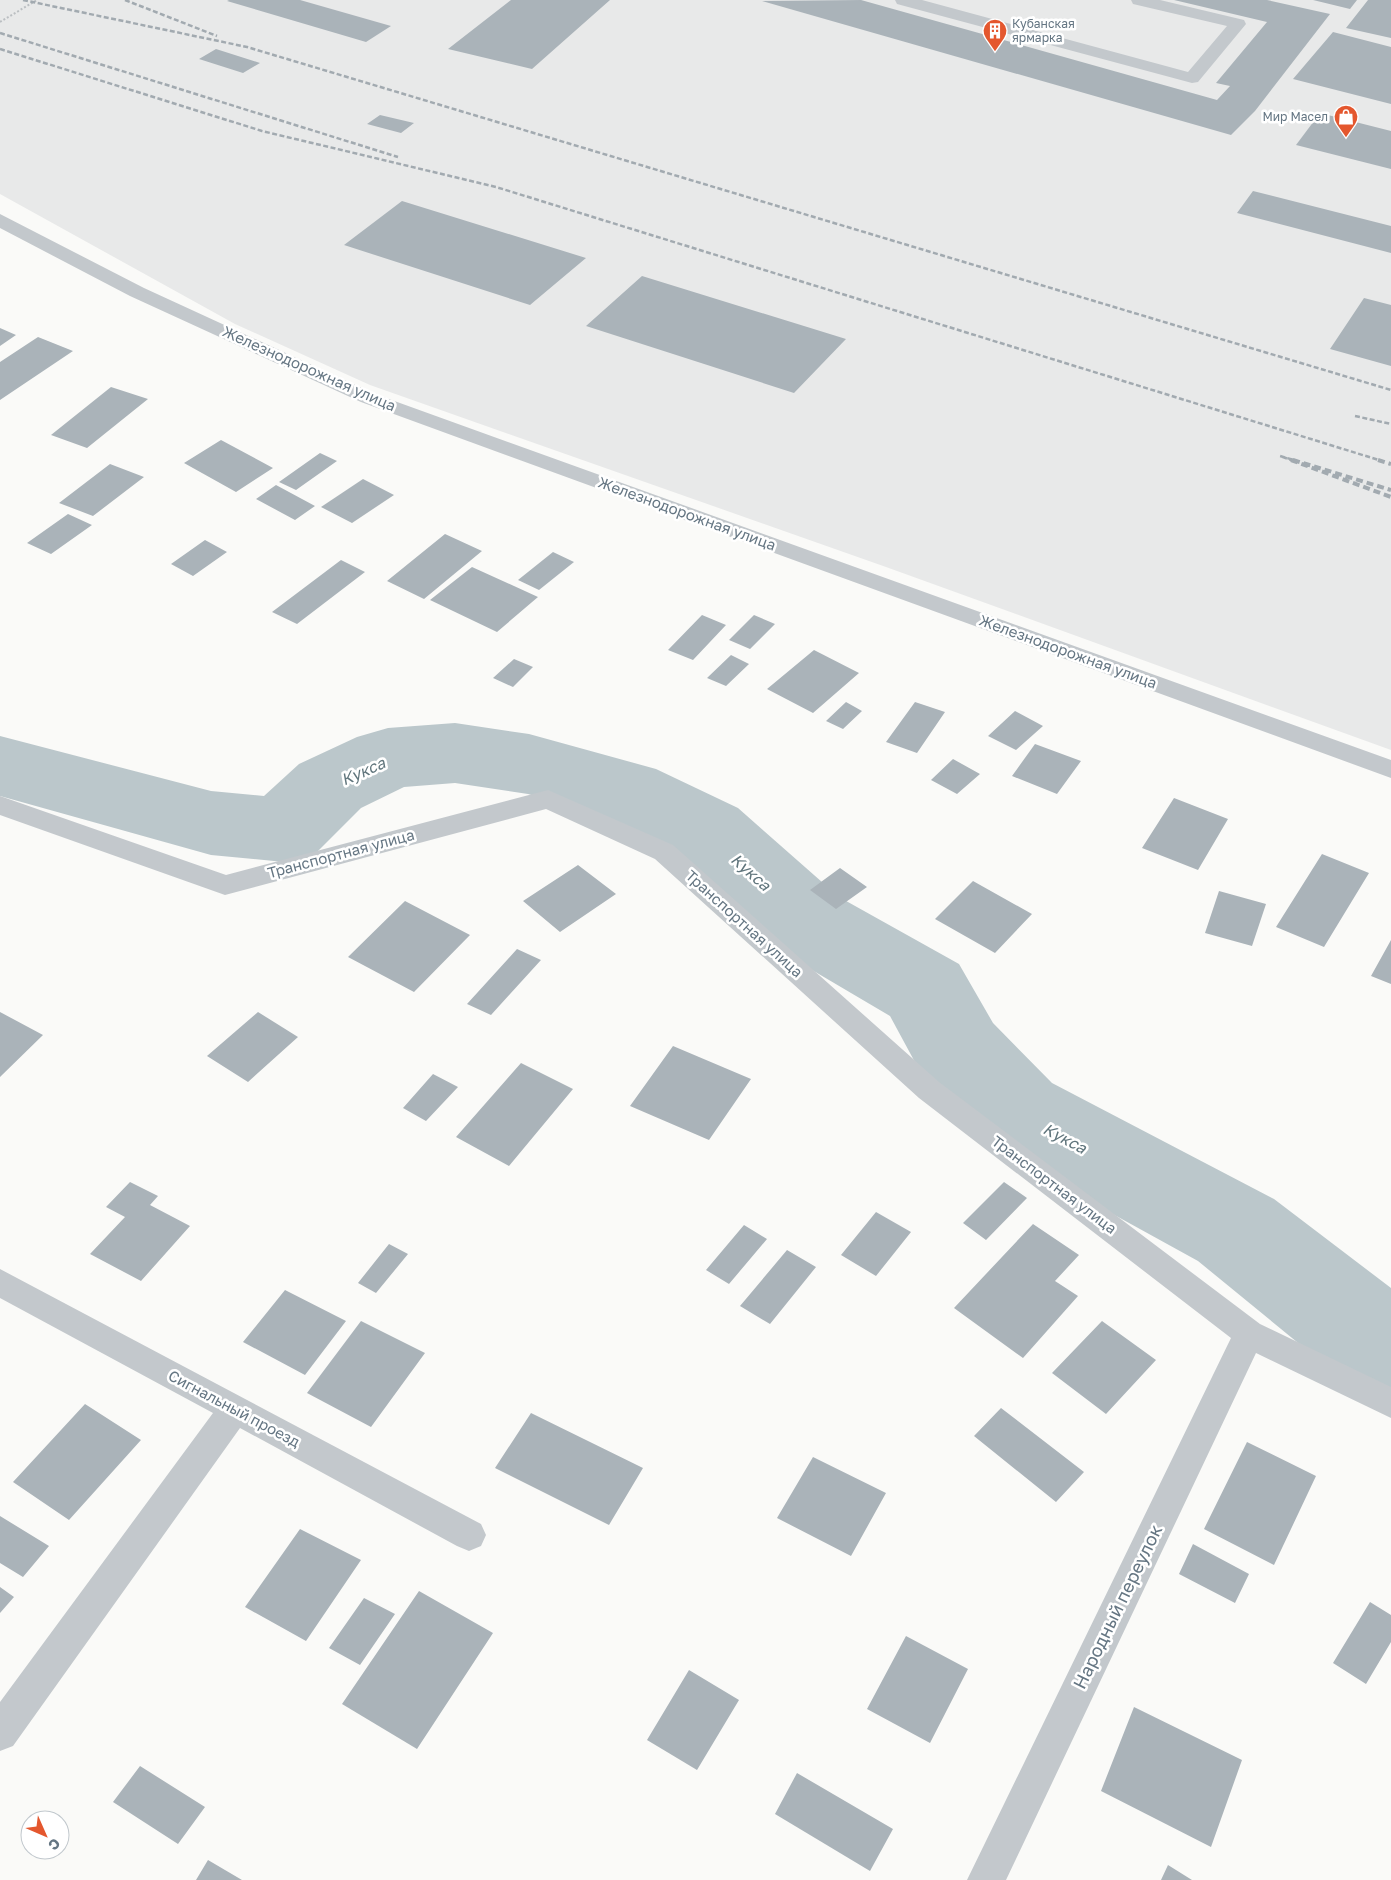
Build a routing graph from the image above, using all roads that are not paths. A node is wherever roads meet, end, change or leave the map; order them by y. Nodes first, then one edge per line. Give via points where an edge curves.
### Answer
1 (903, 0) edge
2 (1139, 0) edge
3 (0, 220) edge
4 (1391, 769) edge
5 (0, 805) edge
6 (0, 1282) edge
7 (1249, 1334) junction
8 (1391, 1402) edge
9 (235, 1409) junction
10 (469, 1535) dead end
11 (0, 1733) edge
12 (986, 1880) edge

1 - 2 street via 1192,78 1238,24
3 - 4 street, Железнодорожная улица via 137,292 368,398
5 - 7 street, Транспортная улица via 225,885 548,799 664,852 929,1090
6 - 9 street, Сигнальный проезд
7 - 8 street, Транспортная улица
7 - 12 street, Народный переулок
9 - 10 street, Сигнальный проезд
9 - 11 street

